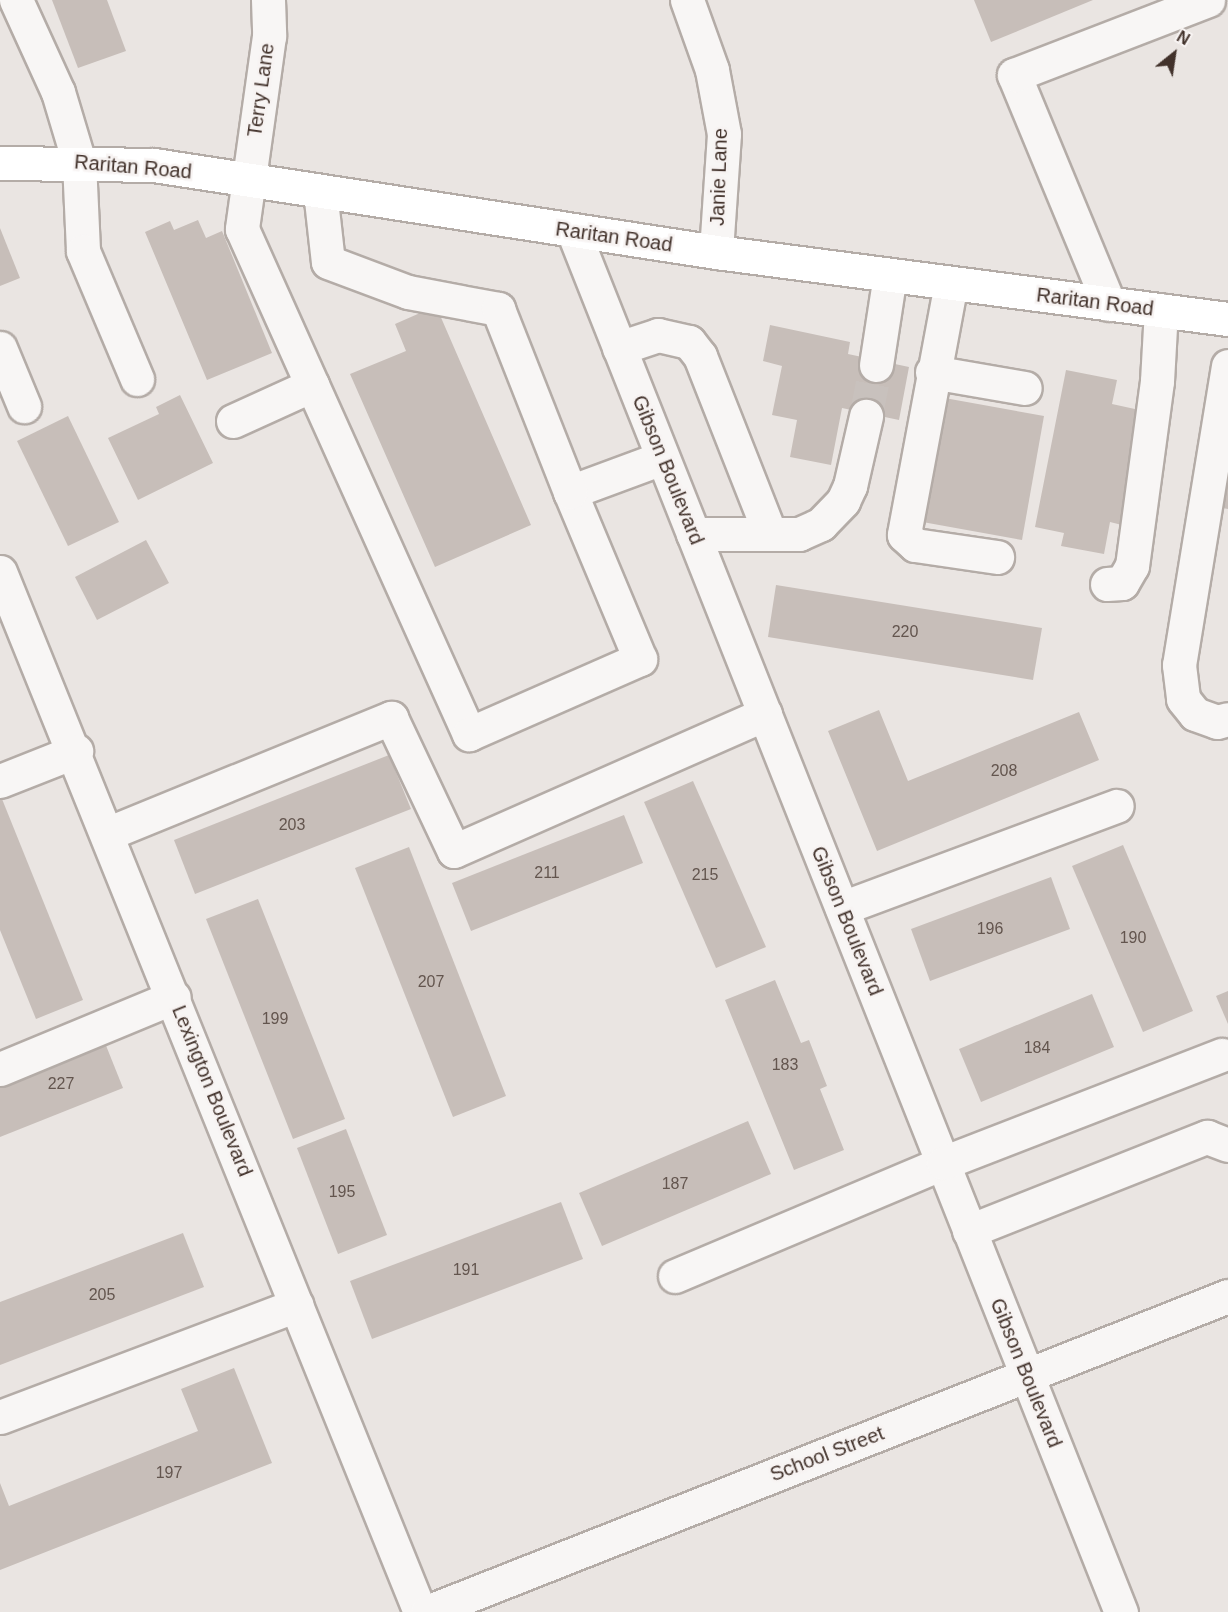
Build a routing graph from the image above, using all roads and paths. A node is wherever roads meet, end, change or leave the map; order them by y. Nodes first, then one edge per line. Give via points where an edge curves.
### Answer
1 (16, 0) edge
2 (268, 0) edge
3 (687, 0) edge
4 (1208, 0) edge
5 (79, 162) junction
6 (0, 163) edge
7 (249, 180) junction
8 (320, 191) junction
9 (573, 231) junction
10 (716, 252) junction
11 (890, 275) junction
12 (951, 283) junction
13 (1110, 304) junction
14 (1161, 310) junction
15 (1228, 319) edge
16 (0, 348) edge
17 (619, 348) junction
18 (876, 366) tunnel mouth
19 (1228, 366) edge
20 (932, 372) junction
21 (137, 379) dead end
22 (312, 385) junction
23 (1024, 388) dead end
24 (24, 406) dead end
25 (866, 416) tunnel mouth
26 (233, 421) dead end
27 (663, 458) junction
28 (570, 492) junction
29 (693, 534) junction
30 (770, 534) junction
31 (997, 557) dead end
32 (0, 572) edge
33 (1107, 584) dead end
34 (765, 714) junction
35 (1228, 720) edge
36 (76, 751) junction
37 (0, 781) edge
38 (1117, 806) dead end
39 (109, 833) junction
40 (842, 908) junction
41 (174, 997) junction
42 (1222, 1055) dead end
43 (0, 1069) edge
44 (1228, 1145) edge
45 (943, 1163) junction
46 (969, 1231) junction
47 (675, 1276) dead end
48 (1228, 1296) edge
49 (297, 1305) junction
50 (1028, 1376) junction
51 (0, 1417) edge
52 (420, 1612) edge
53 (427, 1612) edge
54 (1121, 1612) edge

1 - 5 street via 58,92
2 - 7 street, Terry Lane via 269,36
3 - 10 street, Janie Lane via 712,70 724,134
4 - 13 street via 1014,75
5 - 6 main road, Raritan Road
5 - 7 main road, Raritan Road via 154,165
5 - 21 street via 83,251
7 - 8 main road, Raritan Road
7 - 22 street, Terry Lane via 242,229
8 - 9 main road, Raritan Road
8 - 28 street via 328,262 408,292 498,309
9 - 10 main road, Raritan Road
9 - 17 street, Gibson Boulevard
10 - 11 main road, Raritan Road
11 - 12 main road, Raritan Road
11 - 18 street
12 - 13 main road, Raritan Road
12 - 20 street
13 - 14 main road, Raritan Road
14 - 15 main road, Raritan Road
14 - 33 street via 1157,381 1132,566 1122,583
16 - 24 street
17 - 27 street, Gibson Boulevard
17 - 30 street via 658,334 689,342 700,356
19 - 35 street via 1179,665 1183,699 1195,714 1217,722
20 - 23 street
20 - 31 street via 904,535 915,544
22 - 26 street
22 - 28 street, Terry Lane via 469,734 640,659
25 - 30 street via 843,501 821,524 799,534
27 - 28 street
27 - 29 street, Gibson Boulevard
29 - 30 street
29 - 34 street, Gibson Boulevard
32 - 36 street, Lexington Boulevard
34 - 39 street via 454,851 391,718
34 - 40 street, Gibson Boulevard
36 - 37 street
36 - 39 street, Lexington Boulevard
38 - 40 street
39 - 41 street, Lexington Boulevard
40 - 45 street, Gibson Boulevard
41 - 43 street
41 - 49 street, Lexington Boulevard
42 - 45 street
44 - 46 street via 1207,1137
45 - 46 street, Gibson Boulevard
45 - 47 street
46 - 50 street, Gibson Boulevard
48 - 50 street, School Street
49 - 51 street
49 - 52 street, Lexington Boulevard
50 - 53 street, School Street
50 - 54 street, Gibson Boulevard

